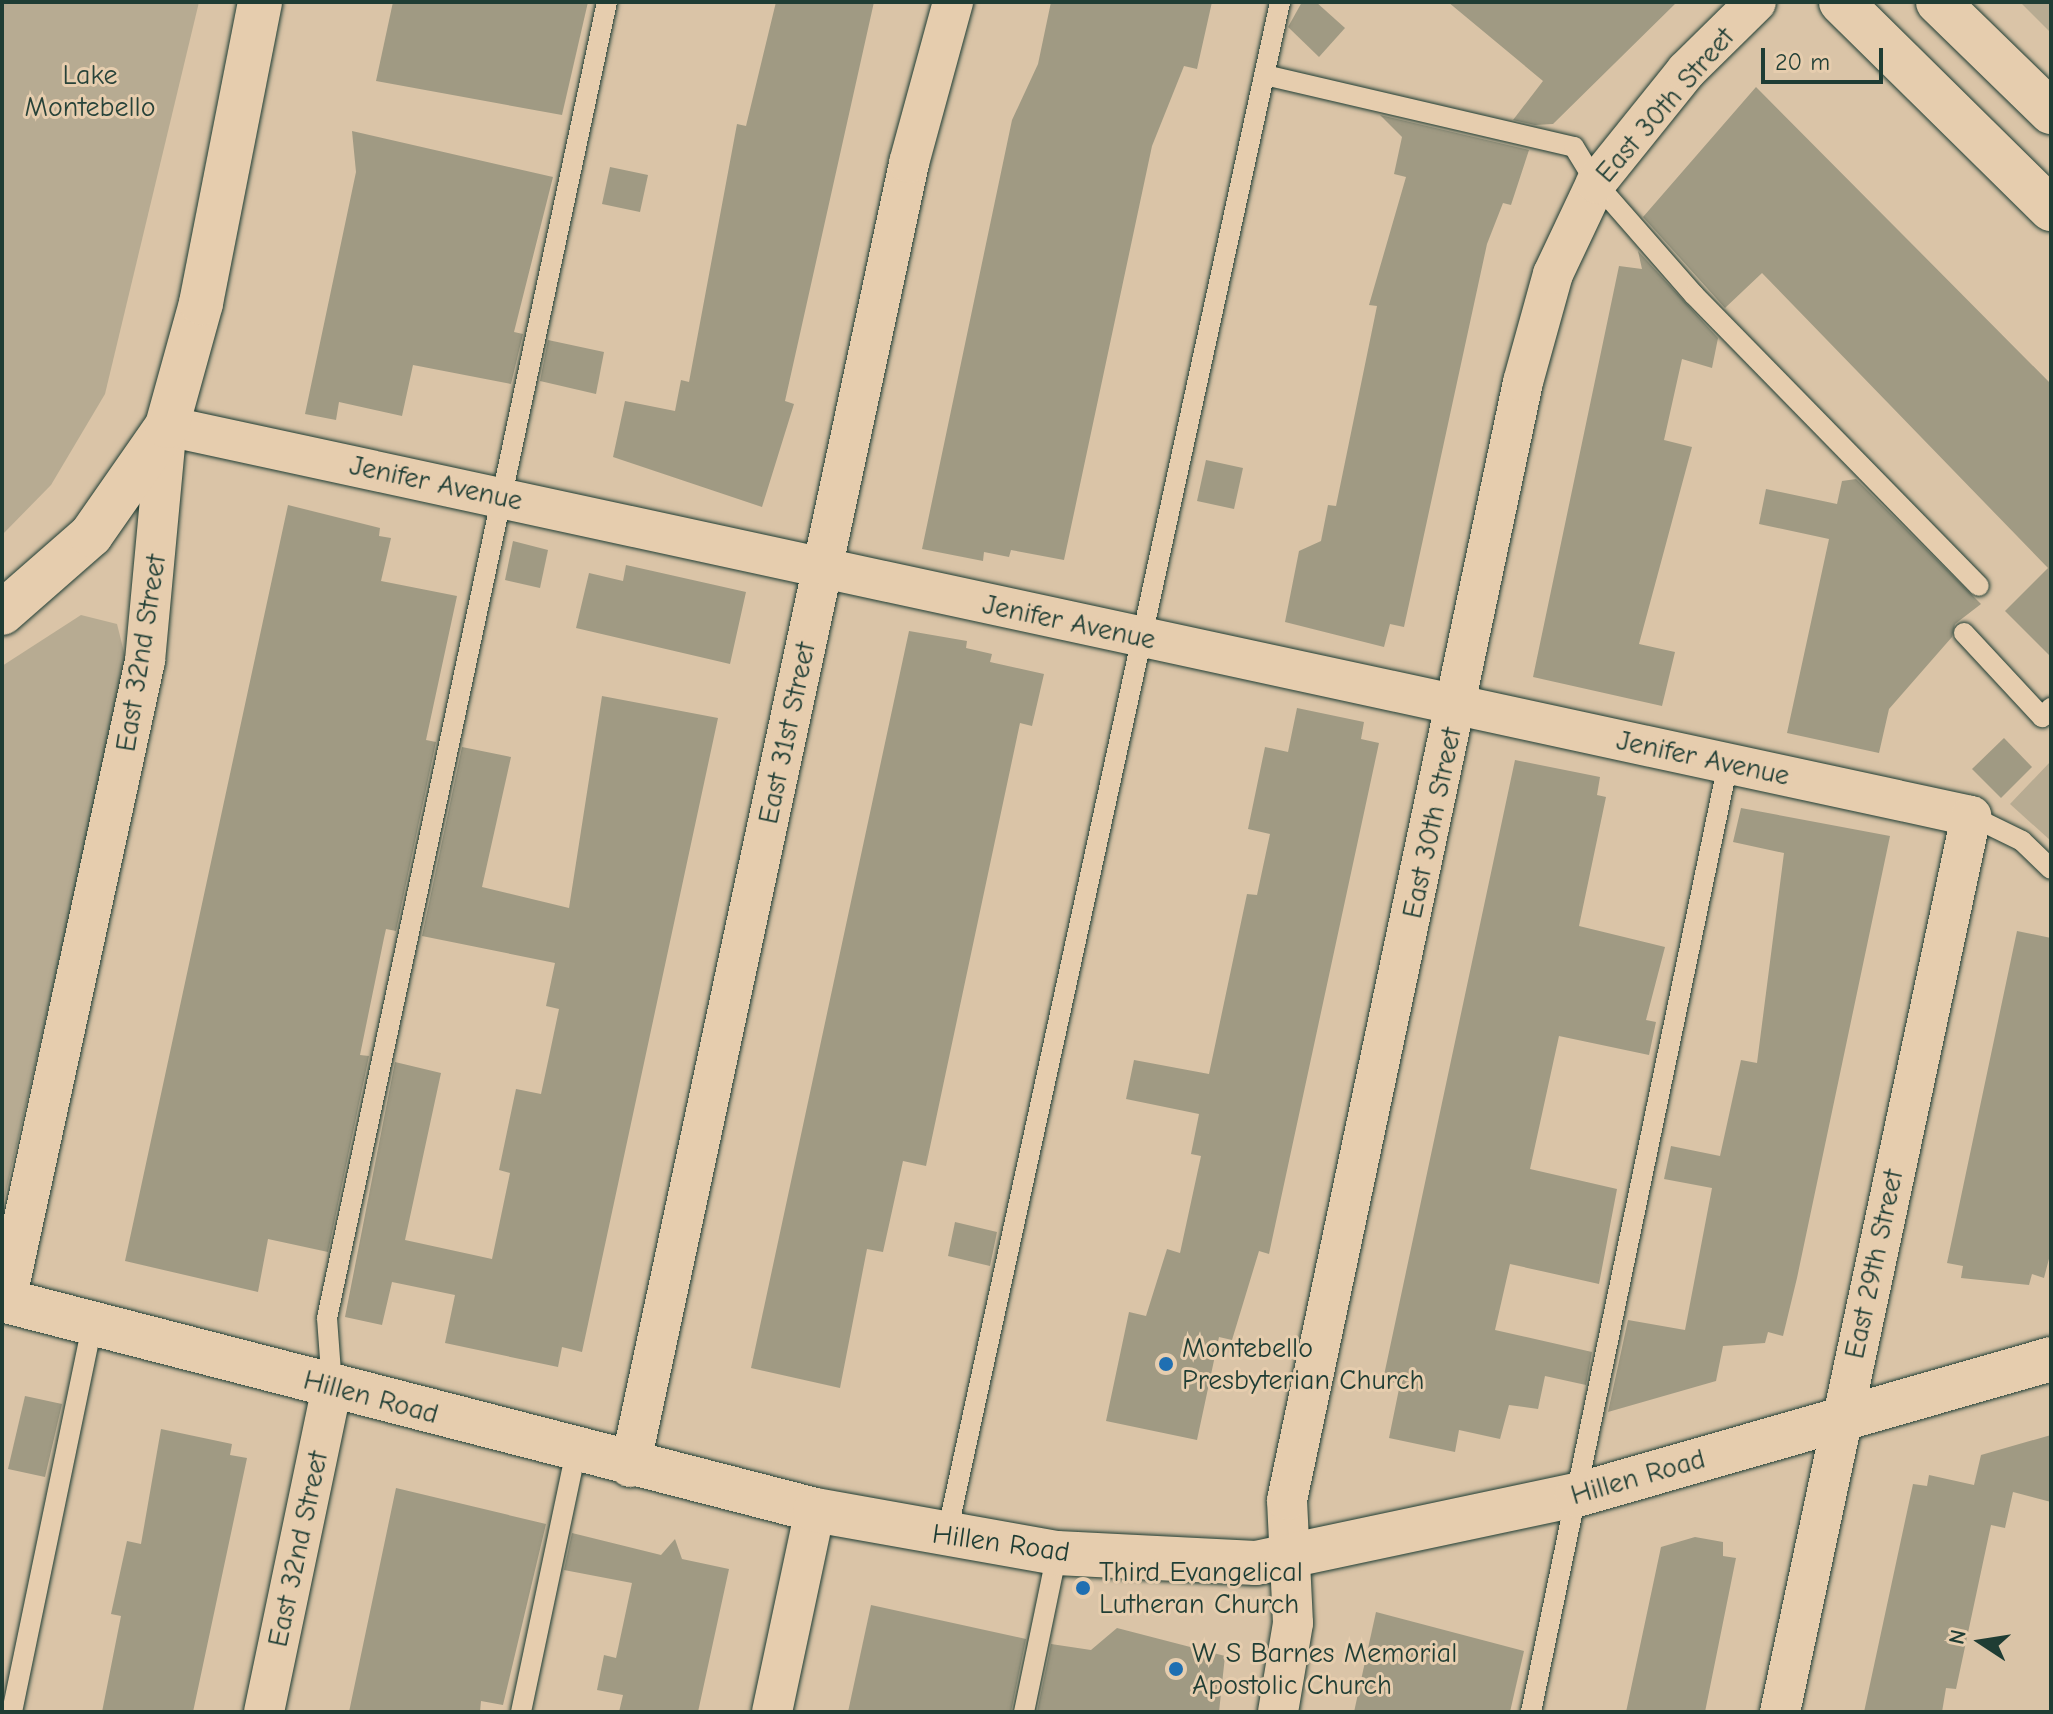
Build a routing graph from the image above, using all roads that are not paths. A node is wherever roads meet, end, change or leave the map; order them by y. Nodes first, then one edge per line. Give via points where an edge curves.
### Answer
1 (260, 2) edge
2 (607, 2) edge
3 (953, 2) edge
4 (1280, 2) edge
5 (1756, 2) edge
6 (1841, 2) edge
7 (1938, 2) edge
8 (1265, 75) junction
9 (2051, 112) edge
10 (1596, 183) junction
11 (2051, 209) edge
12 (167, 426) junction
13 (505, 498) junction
14 (822, 569) junction
15 (1979, 586) dead end
16 (2, 613) edge
17 (1964, 633) dead end
18 (1144, 638) junction
19 (1457, 705) junction
20 (2051, 708) edge
21 (1728, 763) junction
22 (1971, 816) junction
23 (2051, 869) edge
24 (4, 1301) edge
25 (92, 1324) junction
26 (2051, 1359) edge
27 (332, 1386) junction
28 (1841, 1420) junction
29 (576, 1452) junction
30 (630, 1467) junction
31 (1577, 1495) junction
32 (815, 1510) junction
33 (946, 1538) junction
34 (1057, 1553) junction
35 (1291, 1561) junction
36 (12, 1712) edge
37 (264, 1712) edge
38 (521, 1712) edge
39 (772, 1712) edge
40 (1024, 1712) edge
41 (1278, 1712) edge
42 (1531, 1712) edge
43 (1780, 1712) edge

1 - 12 main road, East 32nd Street via 201,303
2 - 13 lane
3 - 14 street, East 31st Street via 909,163
4 - 8 lane
5 - 10 street, East 30th Street via 1686,71
6 - 11 main road
7 - 9 main road
8 - 10 lane via 1556,139 1574,147
8 - 18 lane
10 - 15 lane via 1694,295
10 - 19 street, East 30th Street via 1553,274 1523,382
12 - 13 street, Jenifer Avenue
12 - 16 main road via 91,535 52,576
12 - 24 street, East 32nd Street via 145,661
13 - 14 street, Jenifer Avenue
13 - 27 lane via 327,1318
14 - 18 street, Jenifer Avenue
14 - 30 street, East 31st Street
17 - 20 lane via 2042,717
18 - 19 street, Jenifer Avenue
18 - 33 lane
19 - 21 street, Jenifer Avenue
19 - 35 street, East 30th Street via 1287,1500
21 - 22 street, Jenifer Avenue
21 - 31 lane
22 - 23 lane via 2022,841
22 - 28 street, East 29th Street
24 - 25 main road, Hillen Road
25 - 27 main road, Hillen Road
25 - 36 lane
26 - 28 main road, Hillen Road
27 - 29 main road, Hillen Road
27 - 37 street, East 32nd Street
28 - 31 main road, Hillen Road
28 - 43 street, East 29th Street
29 - 30 main road, Hillen Road
29 - 38 lane
30 - 32 main road, Hillen Road
31 - 35 main road, Hillen Road
31 - 42 lane
32 - 33 main road, Hillen Road
32 - 39 street
33 - 34 main road, Hillen Road
34 - 35 main road, Hillen Road
34 - 40 lane
35 - 41 street, East 30th Street via 1293,1623

